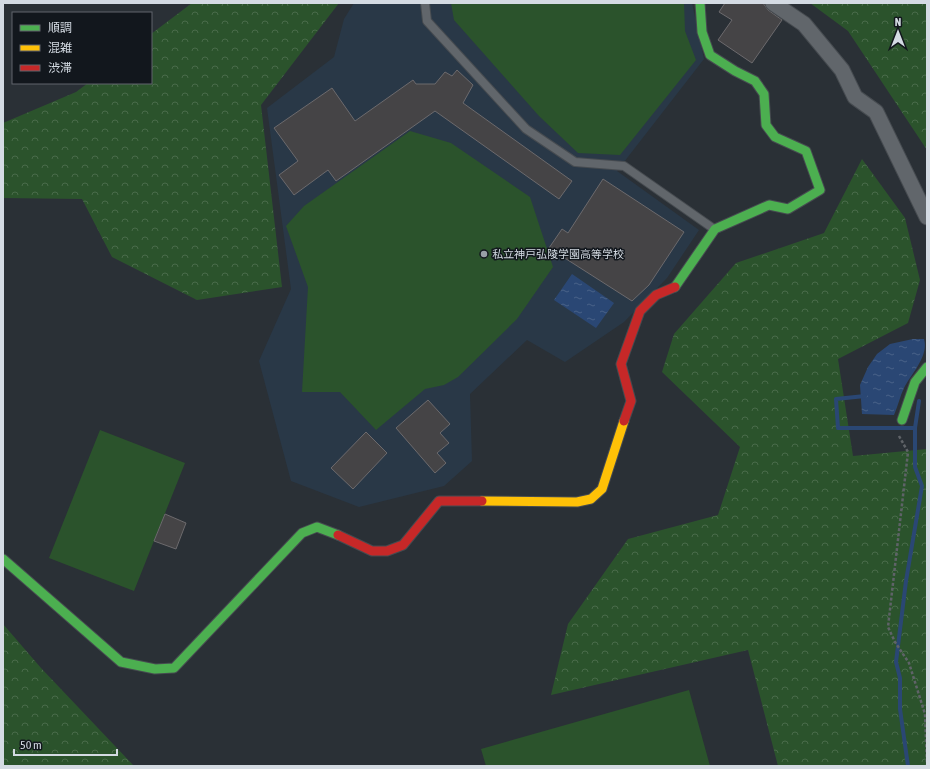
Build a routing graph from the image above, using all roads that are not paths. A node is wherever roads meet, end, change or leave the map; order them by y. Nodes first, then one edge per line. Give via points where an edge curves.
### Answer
1 (424, 3) edge
2 (700, 3) edge
3 (773, 3) edge
4 (927, 217) edge
5 (715, 229) junction
6 (927, 367) edge
7 (902, 420) road end
8 (3, 559) edge

1 - 5 lane via 426,21 526,129 575,162 624,166
2 - 5 street via 702,32 710,55 754,81 764,94 766,125 775,137 806,151 820,190 788,209 769,205
3 - 4 street via 804,24 842,70 855,97 876,112
5 - 8 street via 676,286 656,295 640,311 620,364 631,401 602,490 591,499 578,502 439,501 403,545 387,551 372,551 317,527 302,533 174,668 155,669 121,662
6 - 7 street via 915,382

